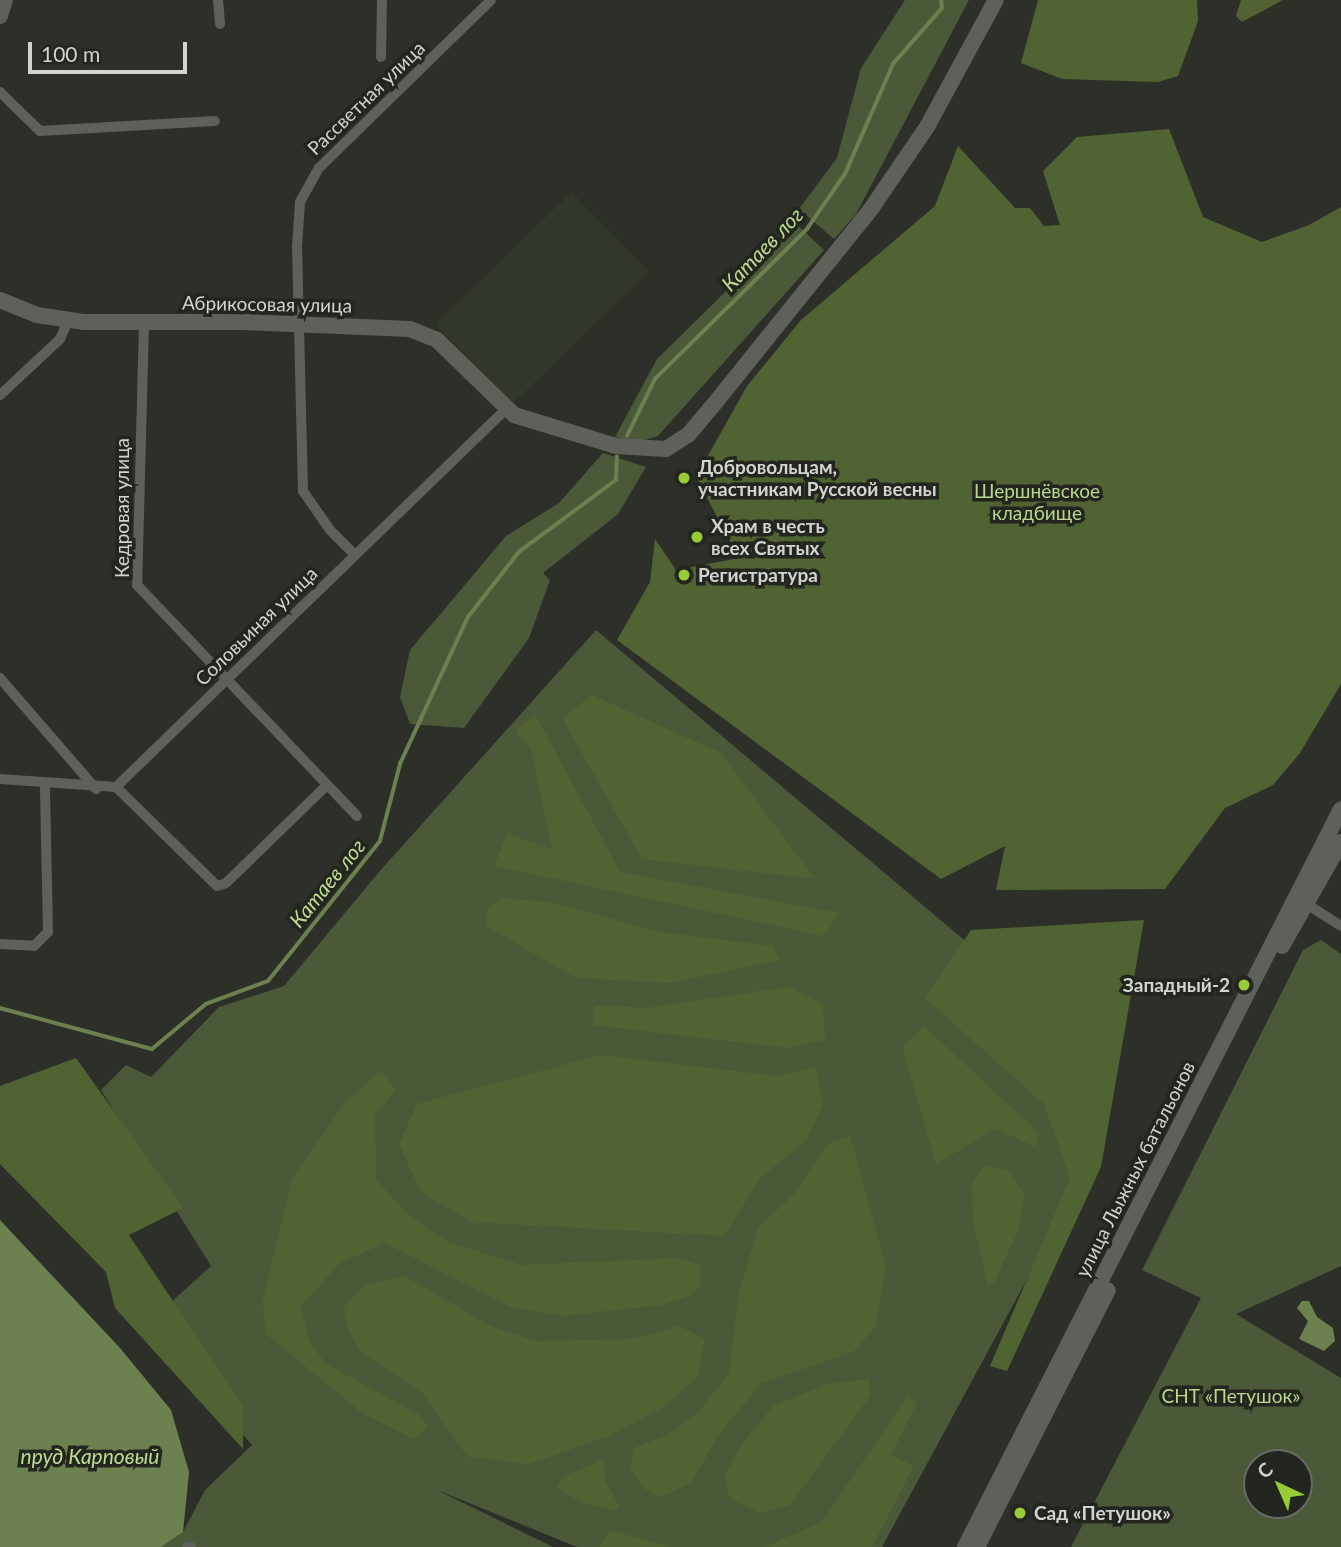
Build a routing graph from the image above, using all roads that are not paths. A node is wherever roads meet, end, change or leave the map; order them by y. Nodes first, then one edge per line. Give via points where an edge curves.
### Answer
1 (5, 0) edge
2 (218, 0) edge
3 (382, 0) edge
4 (491, 0) edge
5 (996, 0) edge
6 (0, 16) edge
7 (220, 24) dead end
8 (381, 57) dead end
9 (0, 92) edge
10 (215, 121) dead end
11 (0, 300) edge
12 (68, 321) junction
13 (144, 323) junction
14 (301, 323) junction
15 (0, 395) edge
16 (505, 410) junction
17 (355, 555) junction
18 (0, 678) edge
19 (225, 680) junction
20 (0, 779) edge
21 (45, 785) junction
22 (327, 785) junction
23 (116, 788) junction
24 (96, 789) junction
25 (1341, 809) edge
26 (357, 816) dead end
27 (1341, 842) edge
28 (1301, 900) junction
29 (1341, 926) edge
30 (0, 944) edge
31 (965, 1547) edge
32 (977, 1547) edge

1 - 6 main road
2 - 7 street
3 - 8 street
4 - 14 street, Рассветная улица via 306,185 297,226
5 - 16 main road via 946,95 886,189 689,434 666,449 636,449
9 - 10 street via 40,131
11 - 12 main road, Абрикосовая улица
12 - 13 main road, Абрикосовая улица
12 - 15 street via 60,339
13 - 14 main road, Абрикосовая улица
13 - 19 street, Кедровая улица via 135,577 143,593
14 - 16 main road, Абрикосовая улица via 425,333
14 - 17 street, Рассветная улица via 303,491 330,530
16 - 17 street, Соловьиная улица
17 - 19 street, Соловьиная улица
18 - 24 street
19 - 22 street, Кедровая улица
19 - 23 street, Соловьиная улица
20 - 21 street
21 - 24 street
21 - 30 street via 49,923 45,937 34,946
22 - 23 street via 226,883 217,886
22 - 26 street, Кедровая улица
23 - 24 street
25 - 28 main road, улица Лыжных батальонов
27 - 28 main road, улица Лыжных батальонов
28 - 29 street
28 - 31 main road, улица Лыжных батальонов
28 - 32 main road, улица Лыжных батальонов

